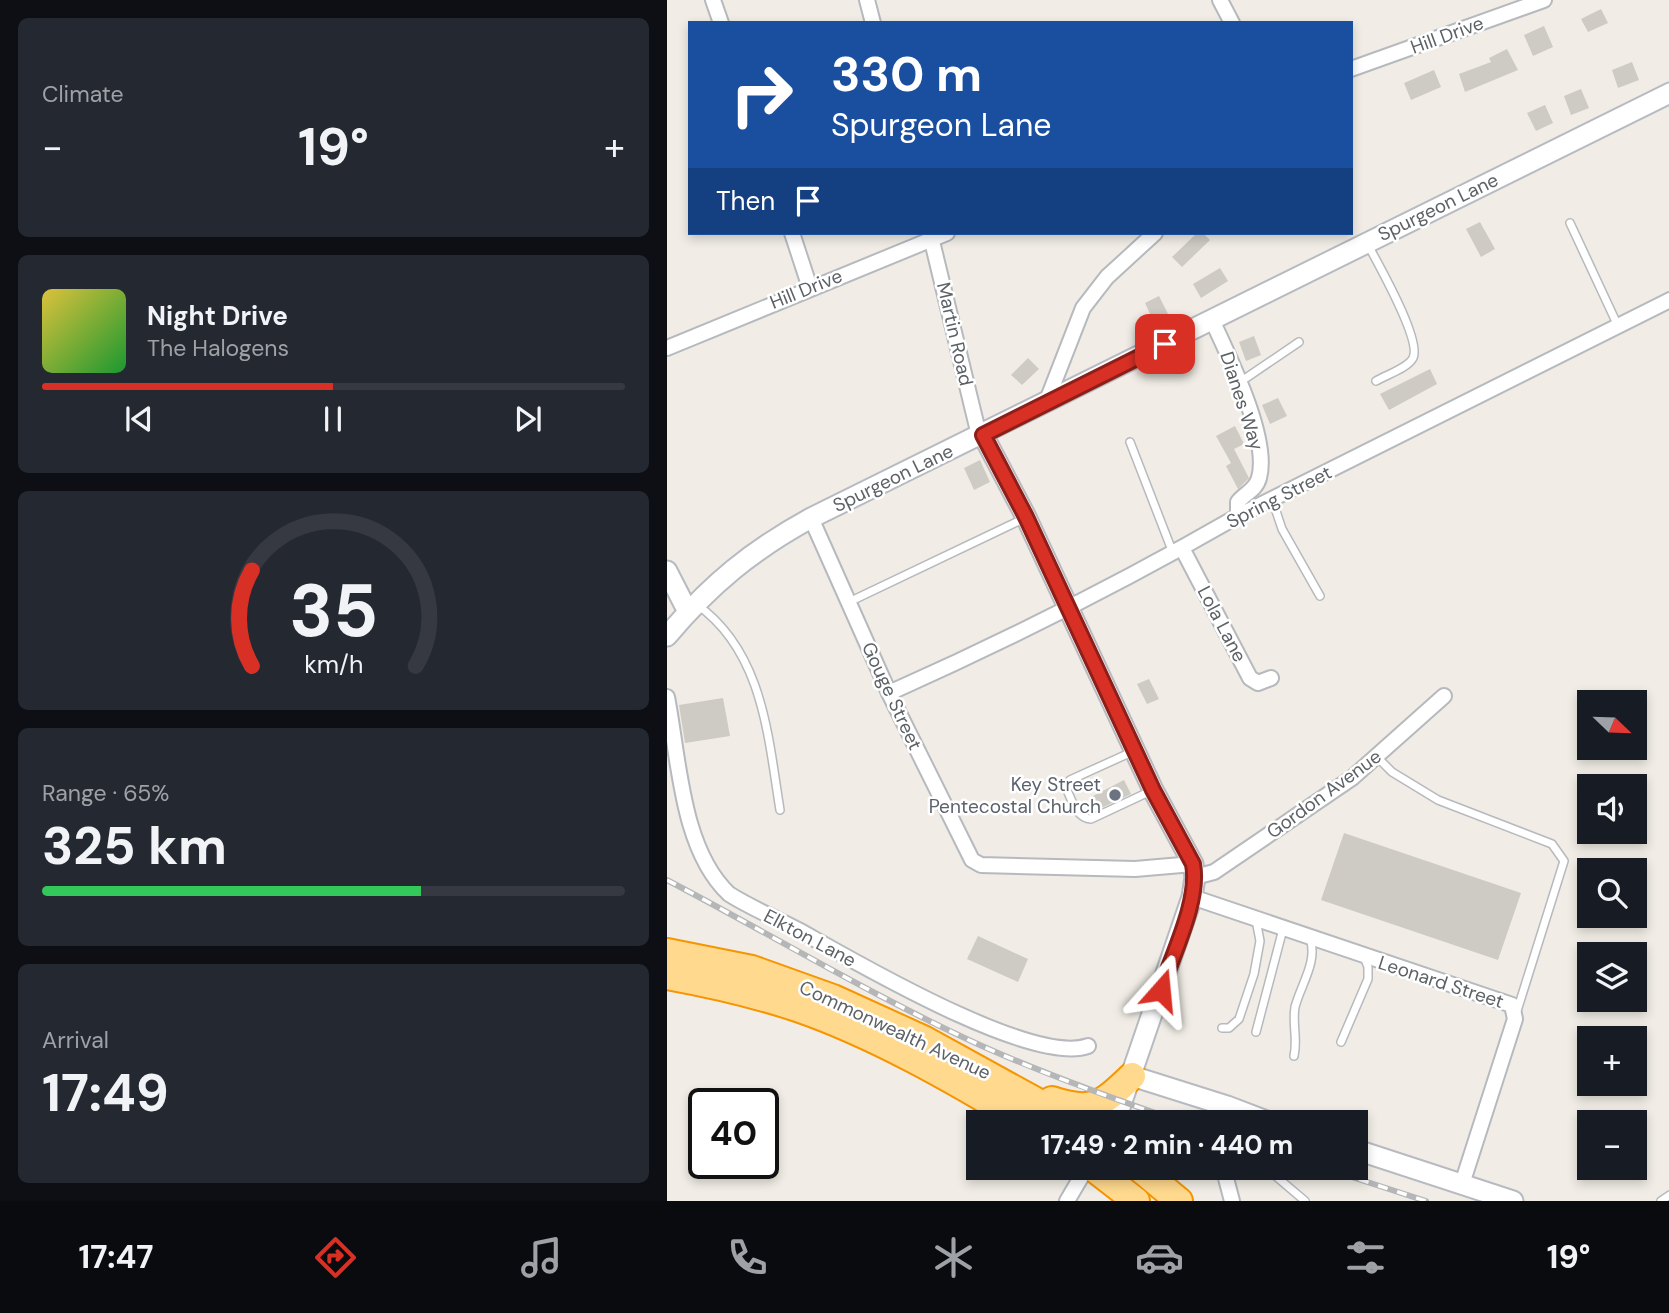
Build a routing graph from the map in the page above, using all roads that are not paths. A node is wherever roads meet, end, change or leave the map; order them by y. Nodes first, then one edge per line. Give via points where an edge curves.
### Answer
1 (713, 0) edge
2 (867, 0) edge
3 (1220, 0) edge
4 (1544, 0) edge
5 (720, 21) edge
6 (872, 21) edge
7 (1231, 21) edge
8 (1353, 68) edge
9 (1669, 93) edge
10 (1570, 223) dead end
11 (793, 235) edge
12 (1153, 235) edge
13 (931, 236) edge
14 (1366, 242) junction
15 (810, 288) junction
16 (1669, 300) edge
17 (1212, 320) junction
18 (1618, 327) junction
19 (1299, 342) dead end
20 (667, 348) edge
21 (1239, 379) junction
22 (1376, 381) dead end
23 (1046, 403) junction
24 (983, 435) junction
25 (1130, 442) dead end
26 (1272, 499) junction
27 (1238, 516) junction
28 (1026, 517) junction
29 (811, 518) junction
30 (1178, 551) junction
31 (667, 571) edge
32 (1320, 596) dead end
33 (849, 603) junction
34 (1068, 607) junction
35 (691, 608) junction
36 (667, 636) edge
37 (1271, 678) dead end
38 (889, 693) junction
39 (1444, 696) dead end
40 (667, 697) edge
41 (1135, 750) junction
42 (1377, 757) junction
43 (1153, 790) junction
44 (780, 810) dead end
45 (1194, 871) junction
46 (1192, 897) junction
47 (1255, 919) junction
48 (1283, 929) junction
49 (1310, 939) junction
50 (667, 952) edge
51 (1364, 956) junction
52 (667, 976) edge
53 (748, 981) junction
54 (1516, 1015) junction
55 (1222, 1028) dead end
56 (1256, 1032) dead end
57 (1341, 1042) dead end
58 (1088, 1046) dead end
59 (1294, 1056) dead end
60 (946, 1064) junction
61 (1132, 1076) junction
62 (1018, 1089) junction
63 (1007, 1110) edge
64 (1054, 1110) edge
65 (1119, 1110) edge
66 (1215, 1110) edge
67 (1368, 1154) edge
68 (1081, 1180) edge
69 (1108, 1180) edge
70 (1154, 1180) edge
71 (1280, 1180) edge
72 (1462, 1184) junction
73 (1669, 1195) edge
74 (1067, 1201) edge
75 (1137, 1201) edge
76 (1179, 1201) edge
77 (1305, 1201) edge
78 (1513, 1201) edge
79 (1662, 1201) edge

1 - 5 street
2 - 6 street
3 - 7 street
4 - 8 street, Hill Drive
9 - 14 street, Spurgeon Lane
10 - 18 lane
11 - 15 street
12 - 23 street via 1083,308
13 - 15 street, Hill Drive
13 - 24 street, Martin Road via 977,427
14 - 17 street, Spurgeon Lane
14 - 22 lane via 1407,322 1415,352 1410,362
15 - 20 street, Hill Drive
16 - 18 street, Spring Street
17 - 21 street, Dianes Way
17 - 23 street, Spurgeon Lane
18 - 26 street, Spring Street
19 - 21 lane
21 - 27 street, Dianes Way via 1261,450 1259,480 1238,502
23 - 24 street, Spurgeon Lane
24 - 28 street
24 - 29 street, Spurgeon Lane
25 - 30 lane
26 - 27 street, Spring Street
26 - 32 lane via 1282,529
27 - 30 street, Spring Street
28 - 33 lane
28 - 34 street
29 - 33 street, Gouge Street
29 - 35 street, Spurgeon Lane via 737,564
30 - 34 street, Spring Street
30 - 37 street, Lola Lane via 1250,678 1258,683
31 - 35 street
33 - 38 street, Gouge Street
34 - 38 street, Spring Street
34 - 41 street
35 - 36 street, Spurgeon Lane
35 - 44 lane via 711,614 749,664 766,724
38 - 45 street, Gouge Street via 977,864
39 - 42 street, Gordon Avenue
40 - 58 street, Elkton Lane via 689,819 717,883 729,894 959,1014 1050,1047 1067,1051
41 - 43 street
41 - 43 lane via 1070,780 1066,788 1085,819
42 - 45 street, Gordon Avenue via 1214,872
42 - 54 lane via 1392,772 1438,800 1552,844 1564,860
43 - 45 street
45 - 46 street
46 - 47 street, Leonard Street
46 - 61 street
47 - 48 street, Leonard Street
47 - 55 lane via 1260,941 1254,974 1239,1019
48 - 49 street, Leonard Street
48 - 56 lane
49 - 51 street, Leonard Street
49 - 59 lane via 1313,957 1296,1007
50 - 53 highway, Commonwealth Avenue
51 - 54 street, Leonard Street via 1506,1002
51 - 57 lane via 1368,979
52 - 53 highway, Commonwealth Avenue
53 - 60 highway, Commonwealth Avenue via 833,998
54 - 72 street, Leonard Street
60 - 62 highway, Commonwealth Avenue
60 - 63 highway, Commonwealth Avenue
61 - 62 highway via 1104,1102 1089,1108
61 - 65 street
61 - 66 street
62 - 64 highway, Commonwealth Avenue
67 - 72 street
68 - 74 street
69 - 75 highway
70 - 76 highway
71 - 77 lane
72 - 78 street
73 - 79 lane

